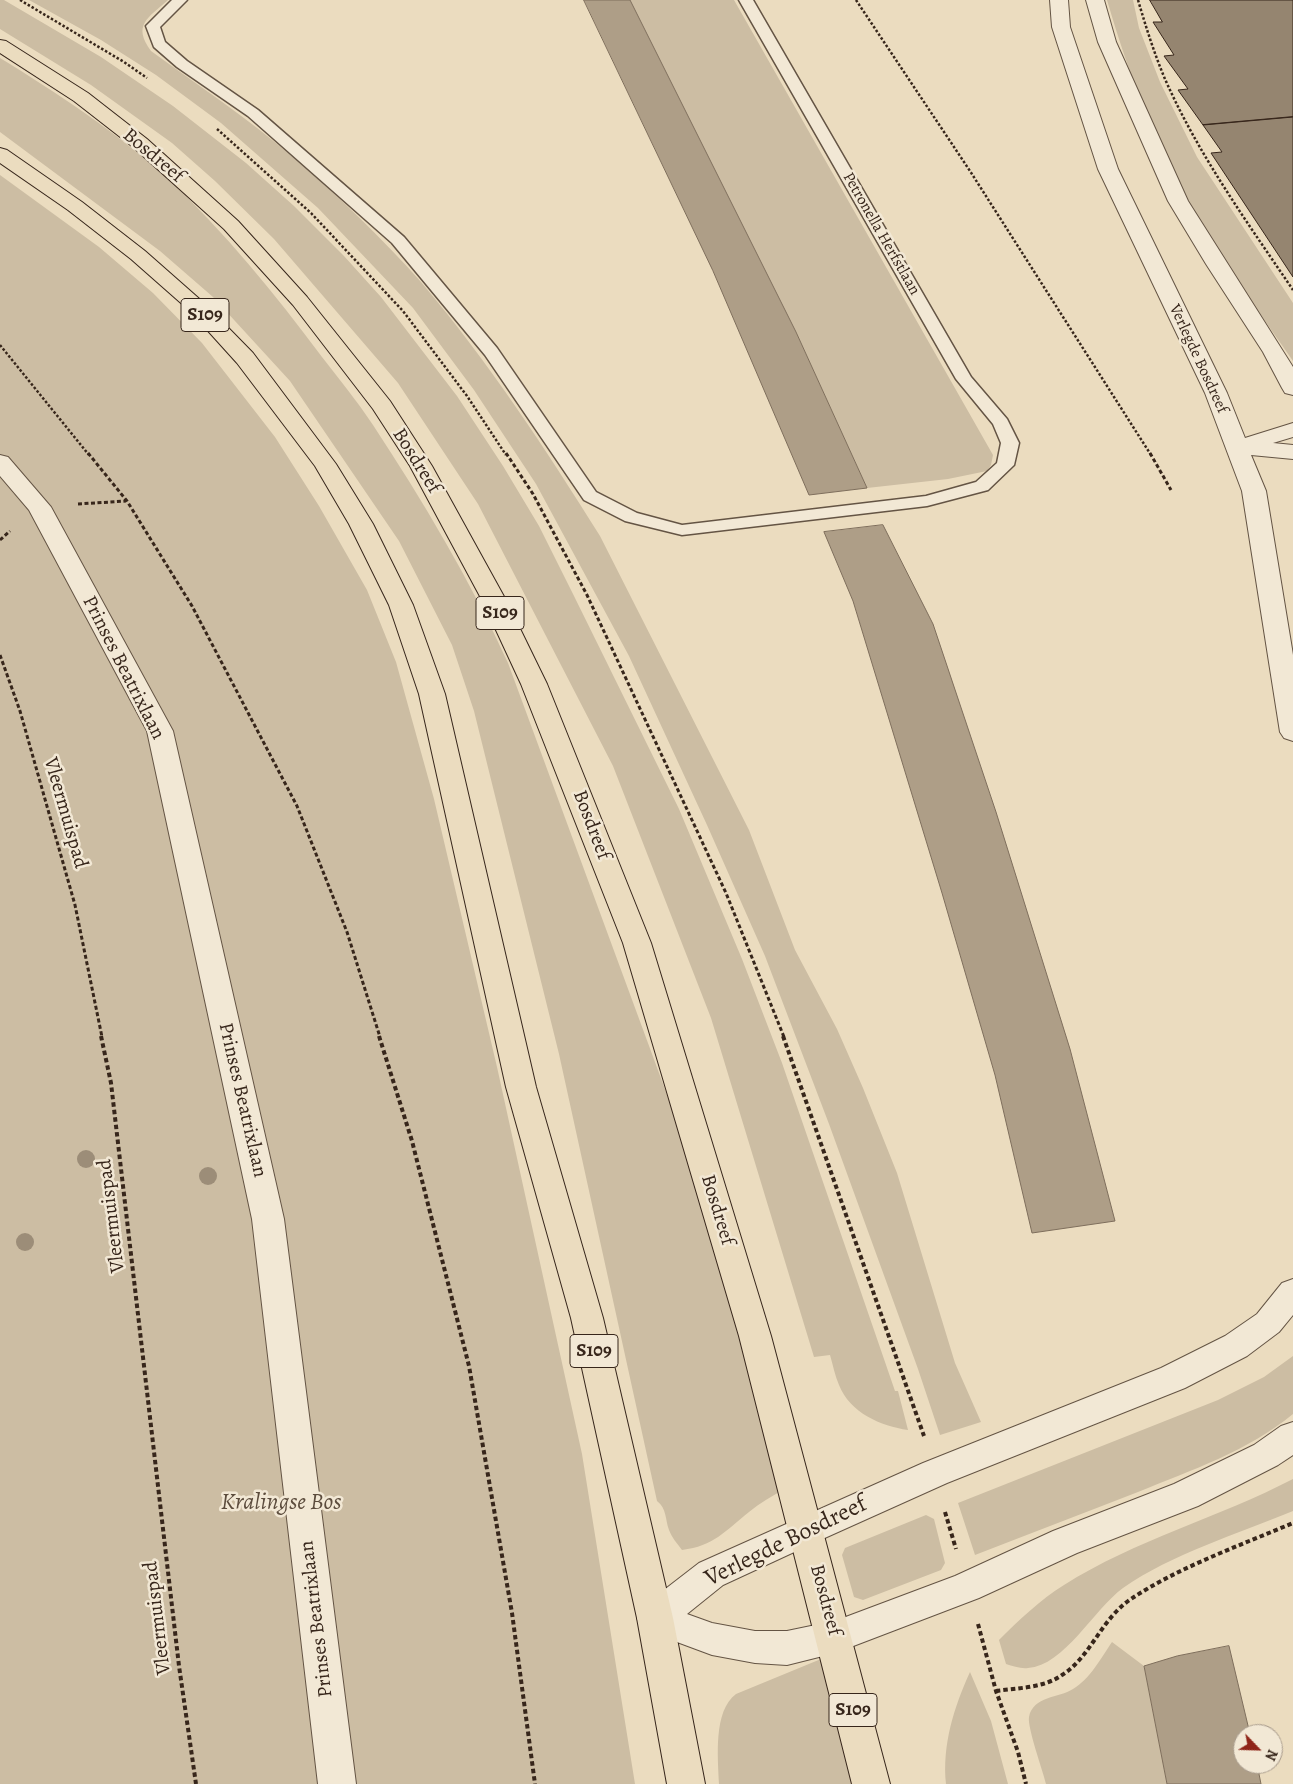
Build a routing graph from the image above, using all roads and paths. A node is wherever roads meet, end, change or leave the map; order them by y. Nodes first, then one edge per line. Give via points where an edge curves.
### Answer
1 (180, 0) edge
2 (746, 0) edge
3 (856, 0) edge
4 (1059, 0) edge
5 (1095, 0) edge
6 (1138, 0) edge
7 (0, 45) edge
8 (0, 154) edge
9 (1293, 290) edge
10 (0, 345) edge
11 (1293, 388) edge
12 (1293, 430) edge
13 (1238, 447) junction
14 (1293, 452) edge
15 (0, 462) edge
16 (1171, 490) dead end
17 (127, 501) junction
18 (39, 507) junction
19 (0, 656) edge
20 (1293, 732) edge
21 (1293, 1292) edge
22 (1293, 1436) edge
23 (1293, 1523) edge
24 (806, 1530) junction
25 (655, 1618) junction
26 (835, 1637) junction
27 (996, 1691) dead end
28 (196, 1784) edge
29 (337, 1784) edge
30 (535, 1784) edge
31 (686, 1784) edge
32 (871, 1784) edge

1 - 2 lane, Petronella Herfstlaan via 153,26 159,44 253,114 398,240 491,352 590,496 631,517 682,530 927,501 982,486 1005,465 1010,443 1001,423 964,379
3 - 16 path via 1150,452
4 - 13 street, Verlegde Bosdreef via 1061,27 1108,169 1216,393
5 - 11 street via 1107,42 1178,201 1274,352
6 - 9 path via 1162,75 1190,128 1213,170
7 - 24 highway, Bosdreef / S109 via 81,97 140,143 231,225 300,301 382,406 455,526 534,684 637,943 755,1336
8 - 25 highway, S109 via 138,255 197,307 245,358 325,464 361,524 401,605 432,694 521,1087 587,1318
10 - 17 path
12 - 13 street
13 - 14 street
13 - 20 street, Verlegde Bosdreef via 1254,491
15 - 18 street, Prinses Beatrixlaan
17 - 18 path
17 - 30 path via 192,606 297,806 347,932 412,1141 469,1366 512,1613
18 - 29 street, Prinses Beatrixlaan via 160,731 268,1219
19 - 28 path, Vleermuispad via 20,711 75,905 111,1083 179,1666
21 - 24 street, Verlegde Bosdreef via 1268,1323 1236,1346 1173,1378 934,1473
22 - 26 street via 1266,1455 1186,1495 1065,1542 967,1587
23 - 27 path via 1154,1585 1120,1607 1062,1676 1048,1682
24 - 25 street, Verlegde Bosdreef via 711,1574
24 - 26 highway, Bosdreef / S109
25 - 26 street via 712,1639 755,1646 787,1648
25 - 31 highway, S109
26 - 32 highway, Bosdreef / S109

